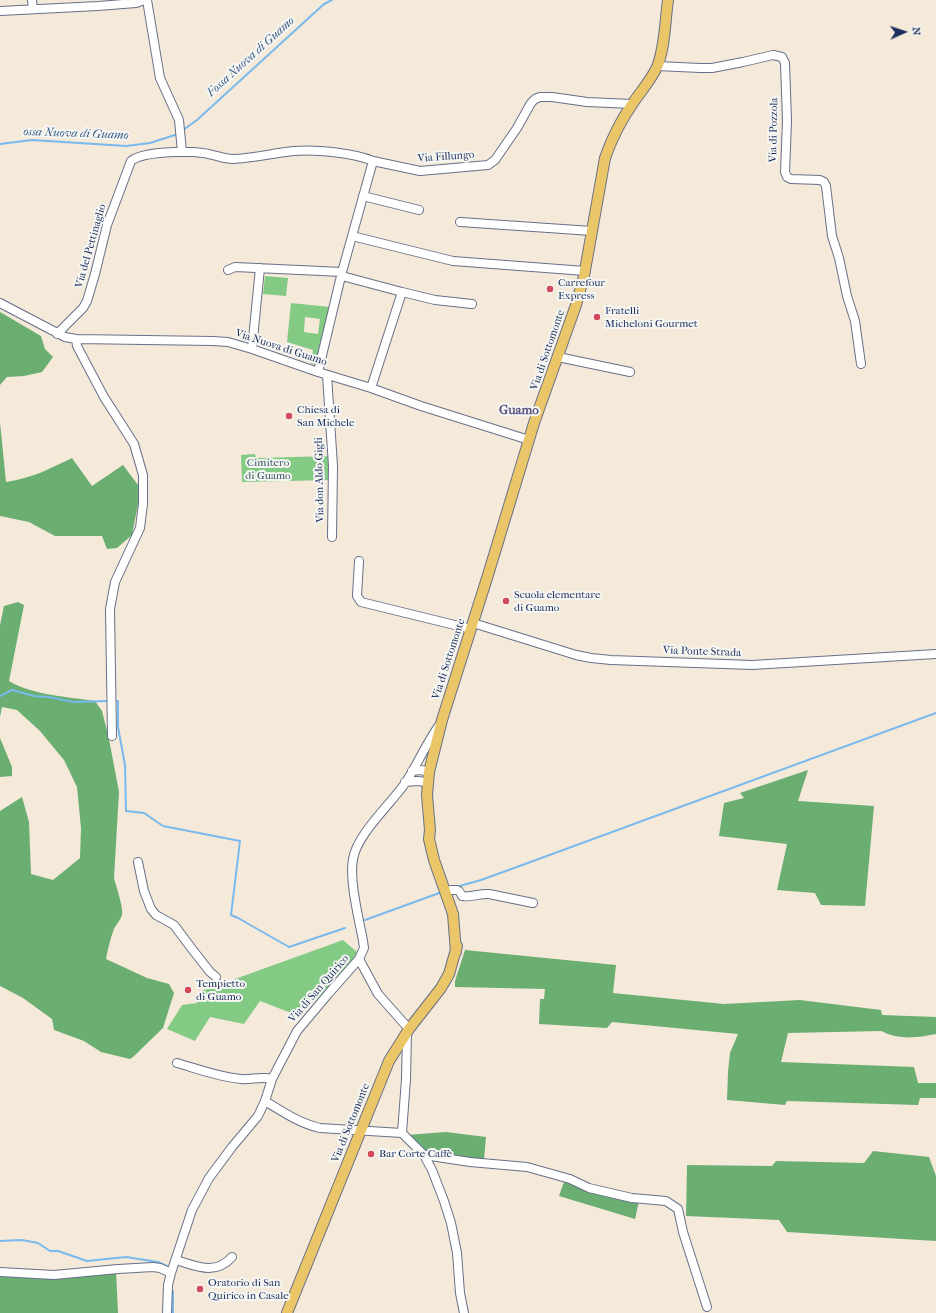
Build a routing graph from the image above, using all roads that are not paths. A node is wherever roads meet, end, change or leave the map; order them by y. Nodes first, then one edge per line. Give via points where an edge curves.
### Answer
1 (32, 0) edge
2 (144, 0) edge
3 (147, 0) edge
4 (668, 0) edge
5 (33, 9) junction
6 (0, 11) edge
7 (657, 66) junction
8 (632, 104) junction
9 (182, 152) junction
10 (373, 161) junction
11 (363, 196) junction
12 (420, 210) dead end
13 (460, 222) dead end
14 (592, 231) junction
15 (352, 236) junction
16 (260, 268) junction
17 (228, 270) dead end
18 (585, 271) junction
19 (342, 274) junction
20 (402, 292) junction
21 (0, 303) edge
22 (472, 304) dead end
23 (57, 334) junction
24 (76, 339) junction
25 (252, 349) junction
26 (558, 357) junction
27 (860, 364) dead end
28 (318, 372) junction
29 (630, 372) dead end
30 (327, 375) junction
31 (371, 388) junction
32 (529, 440) junction
33 (332, 537) dead end
34 (359, 561) dead end
35 (472, 626) junction
36 (936, 654) edge
37 (441, 721) junction
38 (112, 736) dead end
39 (412, 771) junction
40 (428, 777) junction
41 (405, 782) junction
42 (430, 830) junction
43 (138, 862) dead end
44 (457, 892) junction
45 (533, 903) dead end
46 (456, 952) junction
47 (359, 959) junction
48 (216, 977) dead end
49 (408, 1031) junction
50 (177, 1063) dead end
51 (272, 1078) junction
52 (265, 1101) junction
53 (360, 1131) junction
54 (402, 1133) junction
55 (424, 1155) junction
56 (232, 1258) dead end
57 (176, 1260) junction
58 (0, 1272) edge
59 (171, 1273) junction
60 (707, 1307) dead end
61 (167, 1313) edge
62 (287, 1313) edge
63 (464, 1313) edge

1 - 5 street
2 - 5 street
3 - 9 street via 160,78 179,120
4 - 7 main road, Via di Sottomonte
5 - 6 street
7 - 8 main road, Via di Sottomonte
7 - 27 street, Via di Pozzola via 712,68 773,55 782,57 785,63 785,172 791,179 820,180 826,186 832,236 855,321
8 - 10 street, Via Fillungo via 552,97 534,99 495,160 488,165 420,171
8 - 14 main road, Via di Sottomonte via 607,152
9 - 10 street, Via del Pettinaglio via 233,159 294,151 316,151 364,157
9 - 23 street, Via del Pettinaglio via 142,155 131,161 106,225 87,302
10 - 11 street
11 - 12 street
11 - 15 street
13 - 14 street
14 - 18 main road, Via di Sottomonte
15 - 18 street via 453,261
15 - 19 street
16 - 17 street via 235,267
16 - 19 street
16 - 25 street
18 - 26 main road, Via di Sottomonte
19 - 20 street
19 - 28 street
20 - 22 street via 435,300
20 - 31 street
21 - 23 street, Via Nuova di Guamo
23 - 24 street, Via Nuova di Guamo
24 - 25 street, Via Nuova di Guamo via 213,341 228,342
24 - 38 street via 77,346 104,397 134,444 143,475 140,528 116,582 110,609
25 - 28 street, Via Nuova di Guamo
26 - 29 street
26 - 32 main road, Via di Sottomonte
28 - 30 street, Via Nuova di Guamo
30 - 31 street, Via Nuova di Guamo
30 - 33 street, Via don Aldo Gigli via 332,466
31 - 32 street, Via Nuova di Guamo
32 - 35 main road, Via di Sottomonte
34 - 35 street, Via Ponte Strada via 357,596 361,602
35 - 36 street, Via Ponte Strada via 592,658 611,660 752,665
35 - 37 main road, Via di Sottomonte
37 - 39 street, Via di San Quirico
37 - 40 main road, Via di Sottomonte
39 - 40 street via 420,770
39 - 41 street, Via di San Quirico
40 - 41 street
40 - 42 main road, Via di Sottomonte via 427,805
41 - 47 street, Via di San Quirico via 361,839 353,857 355,896 364,948
42 - 44 main road, Via di Sottomonte via 441,864
42 - 46 main road, Via di Sottomonte via 429,839 433,856 453,914
43 - 48 street via 151,908 156,915 174,925
44 - 45 street via 467,897 482,893
44 - 46 main road, Via di Sottomonte via 459,939
46 - 49 main road, Via di Sottomonte via 441,988
47 - 49 street via 378,994
47 - 51 street, Via di San Quirico via 298,1030
49 - 53 main road, Via di Sottomonte via 389,1060
49 - 54 street
50 - 51 street via 242,1079
51 - 52 street, Via di San Quirico
52 - 53 street via 308,1125
52 - 57 street, Via di San Quirico via 258,1116 209,1178 192,1210
53 - 54 street
53 - 62 main road, Via di Sottomonte
54 - 55 street
55 - 60 street via 527,1167 570,1179 589,1188 632,1198 666,1201 678,1209
55 - 63 street via 451,1223
56 - 57 street via 222,1266 214,1268 203,1268
57 - 59 street, Via di San Quirico
58 - 59 street via 54,1275 153,1267
59 - 61 street, Via di San Quirico

